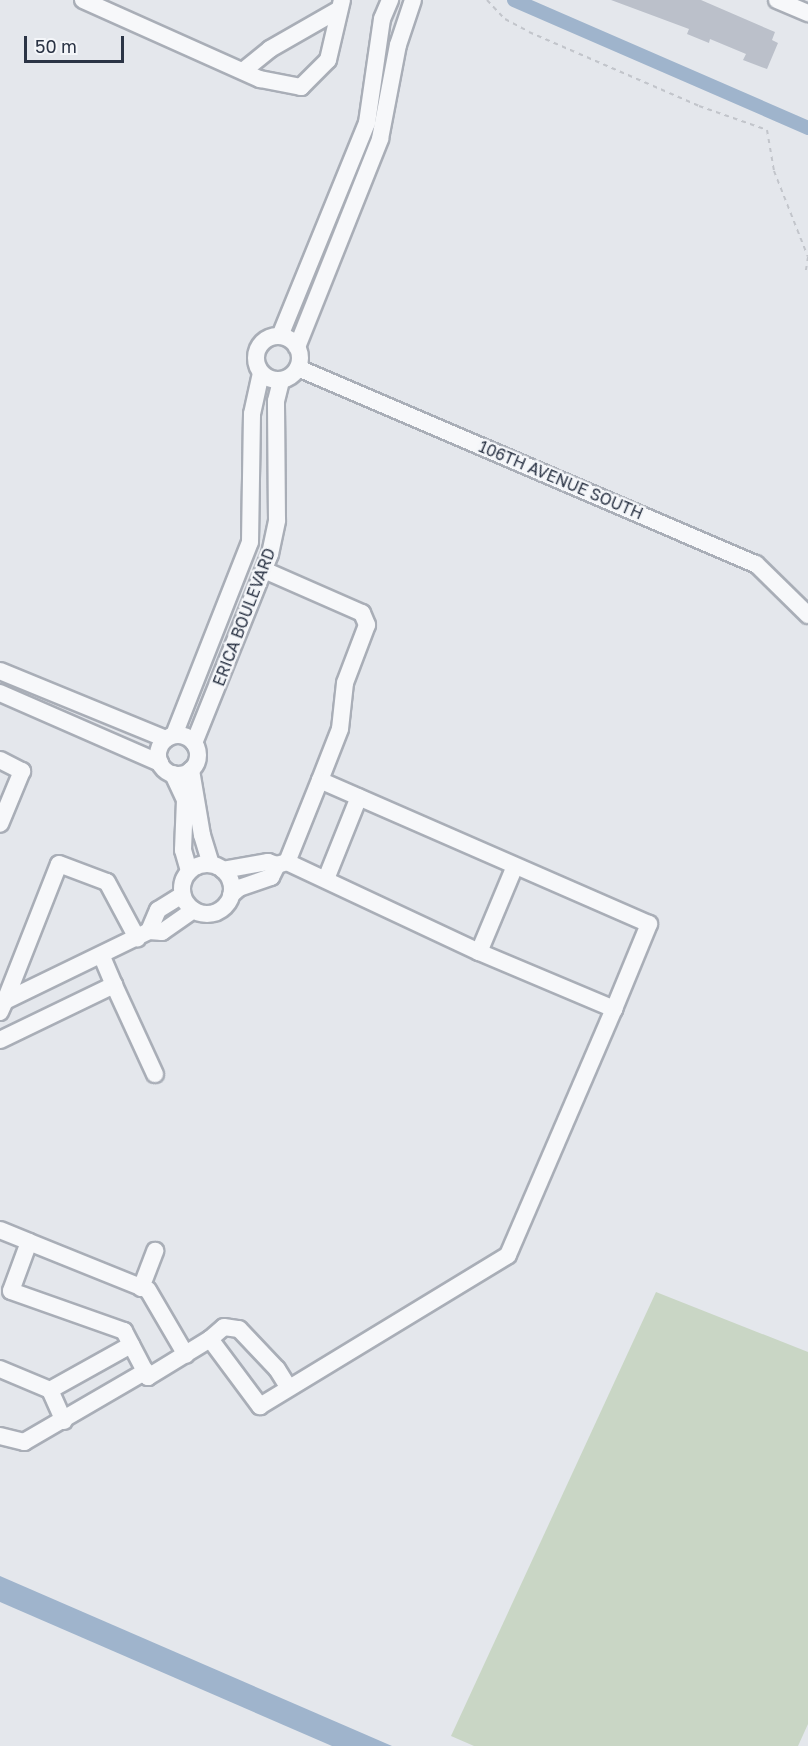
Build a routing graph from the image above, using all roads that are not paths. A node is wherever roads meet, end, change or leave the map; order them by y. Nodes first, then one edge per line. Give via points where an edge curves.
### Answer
1 (83, 0) edge
2 (390, 0) edge
3 (413, 0) edge
4 (777, 0) edge
5 (340, 5) edge
6 (808, 13) edge
7 (243, 71) junction
8 (280, 336) junction
9 (297, 347) junction
10 (298, 368) junction
11 (261, 373) junction
12 (281, 381) junction
13 (264, 570) junction
14 (808, 615) edge
15 (0, 671) edge
16 (0, 693) edge
17 (170, 737) junction
18 (194, 743) junction
19 (0, 760) edge
20 (166, 769) junction
21 (191, 770) junction
22 (320, 780) junction
23 (359, 797) junction
24 (0, 824) edge
25 (282, 864) junction
26 (515, 866) junction
27 (217, 867) junction
28 (189, 872) junction
29 (326, 879) junction
30 (182, 895) junction
31 (231, 895) junction
32 (193, 910) junction
33 (143, 934) junction
34 (479, 951) junction
35 (102, 957) junction
36 (114, 985) junction
37 (2, 1007) edge
38 (614, 1008) junction
39 (0, 1040) edge
40 (155, 1074) dead end
41 (0, 1230) edge
42 (29, 1242) junction
43 (155, 1251) dead end
44 (141, 1288) junction
45 (210, 1339) junction
46 (131, 1345) junction
47 (186, 1355) junction
48 (0, 1369) edge
49 (146, 1371) junction
50 (289, 1388) junction
51 (50, 1390) junction
52 (64, 1421) junction
53 (0, 1436) edge

1 - 7 street
2 - 8 street via 382,19 367,123
3 - 9 street via 399,45 380,139
4 - 6 street
5 - 7 street
5 - 7 street via 328,60 301,87
8 - 9 street
8 - 11 street via 265,340 256,352
9 - 10 street
10 - 12 street
10 - 14 street, 106TH AVENUE SOUTH via 756,564
11 - 12 street
11 - 17 street, ERICA BOULEVARD via 252,414 250,542
12 - 13 street, ERICA BOULEVARD via 276,401 277,520
13 - 18 street, ERICA BOULEVARD
13 - 22 street via 362,613 367,625 345,683 340,729
15 - 17 street
16 - 20 street
17 - 18 street via 185,736
17 - 20 street via 159,750
18 - 21 street via 198,755
19 - 24 street via 22,771
20 - 21 street
20 - 28 street via 185,800 183,850
21 - 27 street via 202,834
22 - 23 street
22 - 25 street
23 - 26 street
23 - 29 street
25 - 27 street
25 - 29 street
25 - 31 street via 271,877 239,888
26 - 34 street
26 - 38 street via 649,924
27 - 28 street
27 - 31 street via 230,879
28 - 30 street
29 - 34 street
30 - 32 street
30 - 33 street via 158,910
31 - 32 street via 215,913
32 - 33 street via 162,932
33 - 35 street
33 - 37 street via 107,882 59,864
34 - 38 street
35 - 36 street
35 - 37 street
36 - 39 street
36 - 40 street
38 - 50 street via 508,1255
41 - 42 street
42 - 44 street
42 - 46 street via 11,1291 124,1332
43 - 44 street
44 - 47 street via 148,1290
45 - 47 street
45 - 50 street via 224,1327 239,1329 277,1369
45 - 50 street via 260,1406
46 - 49 street
46 - 51 street
47 - 49 street via 148,1377
48 - 51 street
49 - 52 street
51 - 52 street
52 - 53 street via 24,1442

